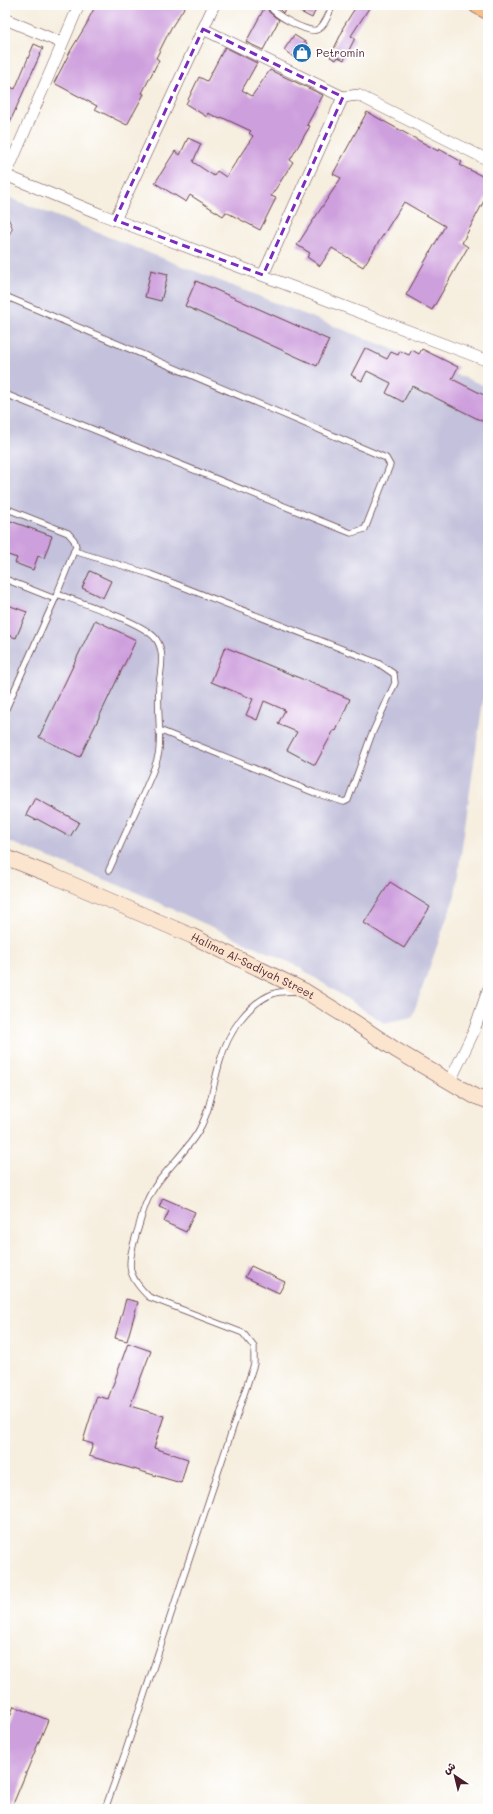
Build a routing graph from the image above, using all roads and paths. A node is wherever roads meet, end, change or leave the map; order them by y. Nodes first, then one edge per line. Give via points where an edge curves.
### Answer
1 (79, 5) edge
2 (214, 5) edge
3 (270, 5) edge
4 (333, 5) edge
5 (477, 5) edge
6 (488, 10) edge
7 (5, 20) edge
8 (203, 29) junction
9 (62, 43) junction
10 (343, 97) junction
11 (488, 160) edge
12 (6, 175) edge
13 (5, 219) edge
14 (115, 220) junction
15 (5, 236) edge
16 (263, 275) junction
17 (5, 296) edge
18 (488, 361) edge
19 (5, 394) edge
20 (5, 508) edge
21 (74, 551) junction
22 (5, 579) edge
23 (56, 597) junction
24 (5, 711) edge
25 (159, 730) junction
26 (5, 857) edge
27 (109, 870) dead end
28 (488, 990) edge
29 (305, 991) junction
30 (450, 1081) junction
31 (488, 1102) edge
32 (105, 1809) edge

1 - 9 street
2 - 8 street
3 - 4 lane via 276,15 310,31 318,30 323,25
5 - 6 main road
7 - 9 street
8 - 10 street
8 - 14 street
9 - 12 street
10 - 11 street via 358,96
10 - 16 street
12 - 14 street
13 - 15 lane via 9,228
14 - 16 street
16 - 18 street
17 - 19 lane via 386,458 390,465 365,529 351,533
20 - 21 lane via 68,533 76,543
21 - 23 lane
21 - 25 lane via 150,574 240,608 378,663 394,674 395,683 371,736 348,800 344,802 315,793
22 - 23 lane
23 - 24 lane
23 - 25 lane via 105,611 146,631 155,639 160,647 162,672 159,685
25 - 27 lane via 159,751 152,773
26 - 29 street, Halima Al-Sadiyah Street via 192,936
28 - 30 street via 474,1031
29 - 30 street, Halima Al-Sadiyah Street via 396,1050
29 - 32 lane via 277,992 260,1000 246,1012 230,1035 200,1129 147,1200 130,1255 130,1271 139,1288 149,1297 243,1333 254,1347 254,1364
30 - 31 street, Halima Al-Sadiyah Street

